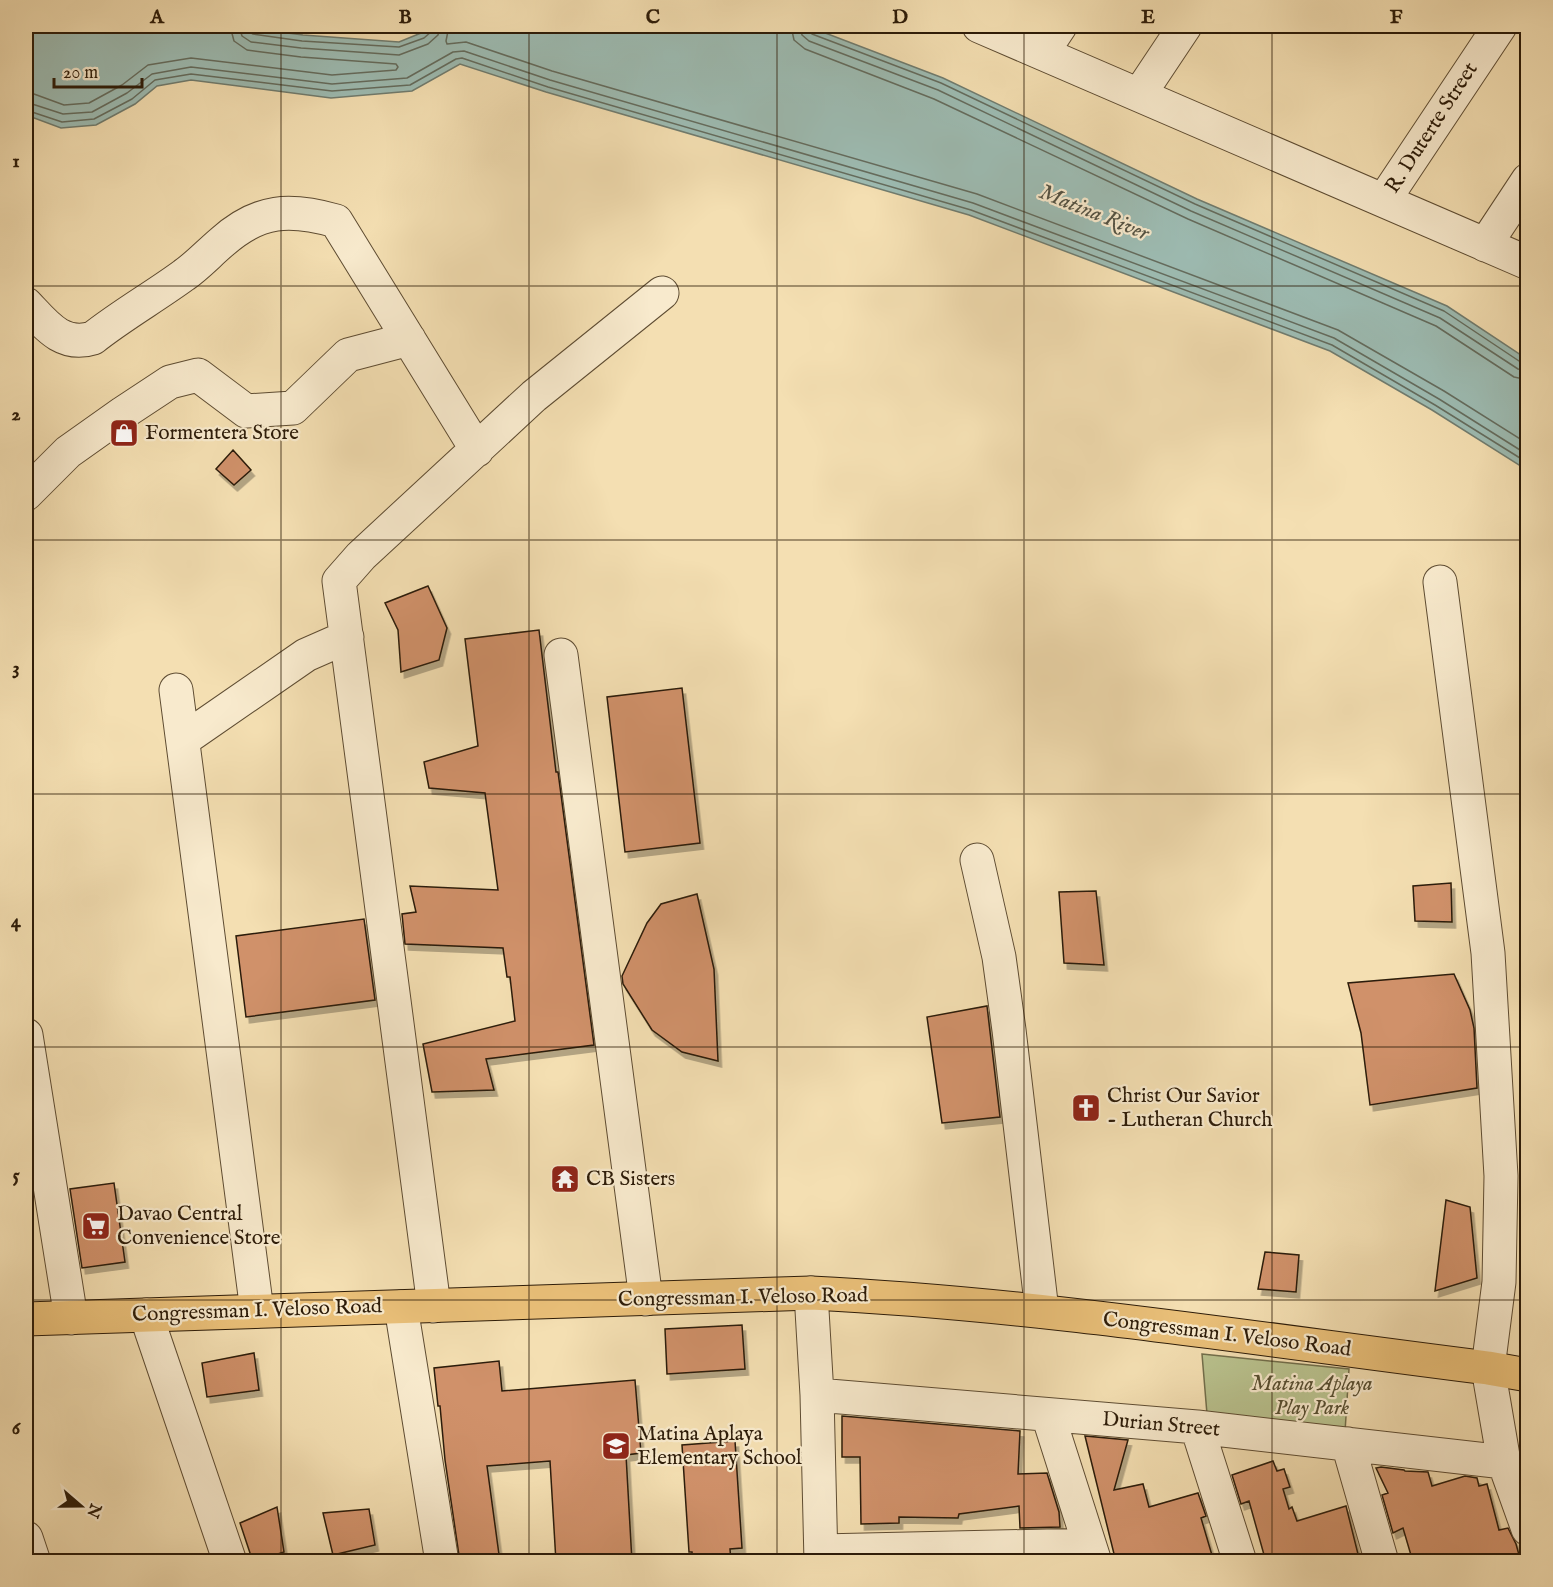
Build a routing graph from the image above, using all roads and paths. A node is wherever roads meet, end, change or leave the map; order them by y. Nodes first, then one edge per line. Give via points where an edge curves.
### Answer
1 (979, 26) edge
2 (1060, 26) edge
3 (1185, 26) edge
4 (1500, 26) edge
5 (1042, 53) junction
6 (1139, 95) junction
7 (1527, 180) edge
8 (1384, 200) junction
9 (1485, 244) junction
10 (1527, 263) edge
11 (662, 293) dead end
12 (26, 304) edge
13 (409, 339) junction
14 (477, 450) junction
15 (26, 494) edge
16 (1440, 582) dead end
17 (346, 637) junction
18 (561, 655) dead end
19 (176, 690) dead end
20 (183, 740) junction
21 (977, 860) dead end
22 (26, 1035) edge
23 (811, 1293) junction
24 (646, 1299) junction
25 (434, 1306) junction
26 (401, 1307) junction
27 (257, 1311) junction
28 (1042, 1311) junction
29 (146, 1315) junction
30 (71, 1318) junction
31 (26, 1319) edge
32 (1488, 1368) junction
33 (1527, 1375) edge
34 (817, 1395) junction
35 (1048, 1414) junction
36 (1197, 1427) junction
37 (1348, 1444) junction
38 (1504, 1462) junction
39 (1527, 1529) edge
40 (26, 1538) edge
41 (1092, 1553) edge
42 (821, 1556) edge
43 (34, 1562) edge
44 (230, 1562) edge
45 (442, 1562) edge
46 (1240, 1562) edge
47 (1382, 1562) edge

1 - 5 street
2 - 5 street
3 - 6 street
4 - 8 street, R. Duterte Street
5 - 6 street
6 - 8 street
7 - 9 street
8 - 9 street
9 - 10 street
11 - 14 street via 534,396
12 - 13 street via 63,338 93,338 186,274 244,224 277,213 306,213 336,221
13 - 14 street
13 - 15 street via 348,355 293,408 246,411 198,375 170,382 69,452
14 - 17 street via 339,581
16 - 32 street via 1489,964 1501,1176 1499,1282
17 - 20 street via 306,655
17 - 25 street
18 - 24 street
19 - 20 street
20 - 27 street
21 - 28 street via 999,957
22 - 30 street
23 - 24 main road, Congressman I. Veloso Road
23 - 28 main road, Congressman I. Veloso Road via 901,1297
23 - 34 street
24 - 25 main road, Congressman I. Veloso Road
25 - 26 main road, Congressman I. Veloso Road
26 - 27 main road, Congressman I. Veloso Road
26 - 45 street
27 - 29 main road, Congressman I. Veloso Road
28 - 32 main road, Congressman I. Veloso Road
29 - 30 main road, Congressman I. Veloso Road
29 - 44 street
30 - 31 main road, Congressman I. Veloso Road
32 - 33 main road, Congressman I. Veloso Road
32 - 38 street
34 - 35 street, Durian Street
34 - 42 street
35 - 36 street, Durian Street
35 - 41 street
36 - 37 street, Durian Street
36 - 46 street
37 - 38 street, Durian Street
37 - 47 street
38 - 39 street
40 - 43 street
41 - 42 street

